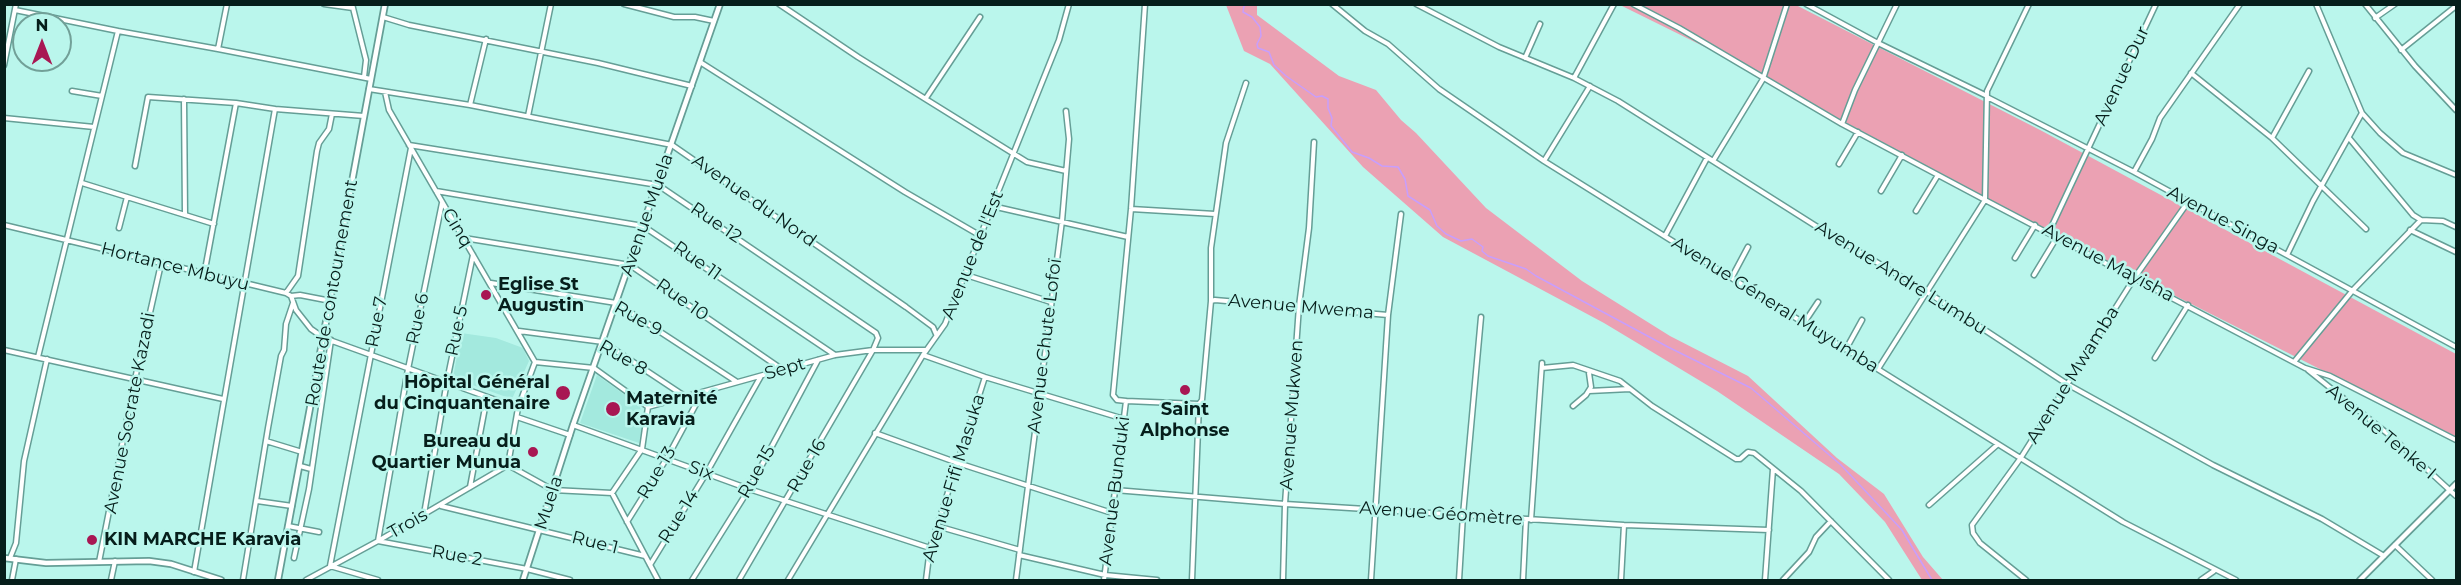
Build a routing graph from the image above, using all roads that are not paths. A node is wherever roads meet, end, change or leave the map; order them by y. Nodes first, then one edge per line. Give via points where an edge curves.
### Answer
1 (15, 4) edge
2 (227, 4) edge
3 (324, 4) edge
4 (385, 4) edge
5 (551, 4) edge
6 (624, 4) edge
7 (720, 4) edge
8 (779, 4) edge
9 (1069, 4) edge
10 (1145, 4) edge
11 (1332, 4) edge
12 (1416, 4) edge
13 (1614, 4) edge
14 (1634, 4) edge
15 (1788, 4) edge
16 (1806, 4) edge
17 (1897, 4) edge
18 (2029, 4) edge
19 (2156, 4) edge
20 (2240, 4) edge
21 (2316, 4) edge
22 (2365, 4) edge
23 (2395, 4) edge
24 (352, 6) edge
25 (1424, 6) edge
26 (2457, 6) edge
27 (15, 10) junction
28 (980, 16) dead end
29 (383, 17) junction
30 (2375, 18) junction
31 (714, 21) junction
32 (1540, 24) dead end
33 (118, 31) junction
34 (486, 39) junction
35 (1878, 43) junction
36 (218, 49) junction
37 (2401, 50) junction
38 (542, 51) junction
39 (1525, 58) junction
40 (700, 62) junction
41 (4, 65) edge
42 (2309, 71) dead end
43 (2191, 73) junction
44 (364, 77) junction
45 (371, 78) junction
46 (1574, 78) junction
47 (1763, 79) junction
48 (1246, 83) dead end
49 (692, 86) junction
50 (1590, 86) junction
51 (369, 89) junction
52 (72, 91) dead end
53 (385, 92) junction
54 (102, 96) junction
55 (1987, 96) junction
56 (926, 98) junction
57 (184, 99) junction
58 (236, 103) junction
59 (470, 105) junction
60 (275, 109) junction
61 (2457, 110) edge
62 (1066, 111) dead end
63 (2362, 113) junction
64 (332, 114) junction
65 (364, 116) junction
66 (528, 116) junction
67 (4, 118) edge
68 (1842, 124) junction
69 (94, 127) junction
70 (1858, 132) junction
71 (2272, 138) junction
72 (2349, 138) junction
73 (1314, 142) dead end
74 (672, 145) junction
75 (410, 147) junction
76 (2088, 148) junction
77 (1014, 154) junction
78 (1902, 155) junction
79 (1707, 158) junction
80 (1544, 161) junction
81 (1713, 161) junction
82 (1839, 164) dead end
83 (135, 166) dead end
84 (1066, 171) junction
85 (2133, 172) junction
86 (1938, 175) junction
87 (2457, 175) edge
88 (82, 183) junction
89 (658, 185) junction
90 (2321, 187) junction
91 (436, 191) junction
92 (1881, 191) dead end
93 (127, 197) junction
94 (1985, 200) junction
95 (2188, 202) junction
96 (442, 203) junction
97 (992, 206) junction
98 (1131, 209) junction
99 (1916, 211) dead end
100 (1215, 214) junction
101 (1401, 214) dead end
102 (185, 215) junction
103 (2421, 220) junction
104 (1062, 221) junction
105 (214, 224) junction
106 (4, 225) edge
107 (2035, 225) junction
108 (643, 226) junction
109 (2457, 227) edge
110 (119, 228) dead end
111 (2366, 229) dead end
112 (2410, 230) junction
113 (2049, 232) junction
114 (981, 236) junction
115 (1665, 236) junction
116 (1128, 237) junction
117 (2057, 237) junction
118 (464, 238) junction
119 (66, 241) junction
120 (1748, 247) dead end
121 (2457, 252) edge
122 (473, 254) junction
123 (2287, 255) junction
124 (2015, 258) dead end
125 (161, 264) junction
126 (630, 264) junction
127 (204, 275) junction
128 (966, 275) junction
129 (2034, 275) dead end
130 (2135, 277) junction
131 (1732, 278) junction
132 (490, 283) junction
133 (244, 285) junction
134 (2353, 290) junction
135 (1927, 292) junction
136 (288, 295) junction
137 (331, 301) junction
138 (1211, 301) junction
139 (293, 302) junction
140 (1051, 302) junction
141 (1818, 302) dead end
142 (616, 303) junction
143 (2188, 305) junction
144 (1299, 306) junction
145 (1388, 315) junction
146 (1482, 317) dead end
147 (1862, 320) dead end
148 (1804, 323) junction
149 (518, 331) junction
150 (936, 334) junction
151 (324, 338) junction
152 (331, 340) junction
153 (603, 342) junction
154 (2457, 347) edge
155 (1846, 349) junction
156 (4, 350) edge
157 (873, 350) junction
158 (924, 353) junction
159 (371, 355) junction
160 (835, 355) junction
161 (38, 357) junction
162 (2155, 358) dead end
163 (46, 359) junction
164 (818, 360) junction
165 (535, 362) junction
166 (2294, 362) junction
167 (594, 368) junction
168 (2306, 368) junction
169 (408, 369) junction
170 (1878, 369) junction
171 (783, 370) junction
172 (1588, 370) junction
173 (762, 376) junction
174 (985, 377) junction
175 (135, 378) junction
176 (447, 381) junction
177 (737, 382) junction
178 (2067, 384) junction
179 (1630, 389) junction
180 (702, 392) junction
181 (1589, 392) junction
182 (1040, 393) junction
183 (686, 397) junction
184 (487, 398) junction
185 (223, 400) junction
186 (1126, 401) junction
187 (1199, 404) junction
188 (1573, 406) dead end
189 (518, 408) junction
190 (648, 408) junction
191 (517, 417) junction
192 (1124, 419) junction
193 (573, 425) junction
194 (875, 433) junction
195 (570, 435) junction
196 (2457, 440) edge
197 (266, 441) junction
198 (1997, 445) junction
199 (642, 449) junction
200 (303, 452) junction
201 (667, 458) junction
202 (2020, 459) junction
203 (958, 463) junction
204 (508, 465) junction
205 (300, 466) junction
206 (1773, 468) junction
207 (311, 469) junction
208 (707, 472) junction
209 (2457, 483) edge
210 (1027, 486) junction
211 (470, 487) junction
212 (749, 489) junction
213 (553, 490) junction
214 (1114, 490) junction
215 (2450, 490) junction
216 (612, 493) junction
217 (1197, 496) junction
218 (2457, 496) edge
219 (787, 500) junction
220 (257, 501) junction
221 (1285, 504) junction
222 (1929, 505) dead end
223 (292, 506) junction
224 (440, 506) junction
225 (1375, 510) junction
226 (1112, 513) junction
227 (424, 514) junction
228 (829, 515) junction
229 (1462, 515) junction
230 (1528, 519) junction
231 (627, 522) junction
232 (1831, 522) junction
233 (1624, 525) junction
234 (288, 526) junction
235 (937, 526) junction
236 (301, 529) junction
237 (540, 530) junction
238 (1769, 530) junction
239 (319, 532) dead end
240 (378, 542) junction
241 (2395, 545) junction
242 (930, 548) junction
243 (1020, 552) junction
244 (645, 556) junction
245 (2384, 556) junction
246 (7, 558) edge
247 (16, 558) junction
248 (294, 558) dead end
249 (115, 561) junction
250 (99, 562) junction
251 (650, 565) junction
252 (330, 567) junction
253 (527, 569) junction
254 (2214, 571) junction
255 (194, 572) junction
256 (203, 578) edge
257 (1105, 578) edge
258 (12, 580) edge
259 (111, 580) edge
260 (221, 580) edge
261 (243, 580) edge
262 (278, 580) edge
263 (306, 580) edge
264 (378, 580) edge
265 (523, 580) edge
266 (570, 580) edge
267 (658, 580) edge
268 (692, 580) edge
269 (739, 580) edge
270 (788, 580) edge
271 (926, 580) edge
272 (1016, 580) edge
273 (1156, 580) edge
274 (1192, 580) edge
275 (1283, 580) edge
276 (1371, 580) edge
277 (1459, 580) edge
278 (1522, 580) edge
279 (1621, 580) edge
280 (1765, 580) edge
281 (1783, 580) edge
282 (1889, 580) edge
283 (2026, 580) edge
284 (2201, 580) edge
285 (2236, 580) edge
286 (2360, 580) edge
287 (2432, 580) edge

1 - 27 street
2 - 36 street
3 - 24 street
4 - 29 street, Route de contournement
5 - 38 street
6 - 31 street via 674,17 695,16
7 - 31 street, Avenue Muela
8 - 56 street
9 - 77 street, Avenue de l'Est via 1059,40
10 - 98 street
11 - 80 street, Avenue Géneral Muyumba via 1388,44 1438,89
12 - 25 street, Avenue Andre Lumbu
13 - 46 street
14 - 47 street, Avenue Mayisha
15 - 47 street
16 - 35 street, Avenue Singa
17 - 35 street
18 - 55 street
19 - 76 street, Avenue Dur
20 - 43 street
21 - 63 street
22 - 30 street
23 - 30 street
24 - 44 street via 366,60
25 - 39 street, Avenue Andre Lumbu
26 - 37 street
27 - 33 street
27 - 41 street
28 - 56 street
29 - 34 street
29 - 45 street, Route de contournement
30 - 37 street
31 - 40 street, Avenue Muela
32 - 39 street
33 - 36 street
33 - 54 street
34 - 38 street
34 - 59 street
35 - 55 street, Avenue Singa
35 - 68 street
36 - 44 street
37 - 61 street
38 - 49 street
38 - 66 street
39 - 46 street, Avenue Andre Lumbu
40 - 49 street, Avenue Muela
40 - 114 street
42 - 71 street
43 - 71 street
43 - 85 street via 2160,118
44 - 45 street
45 - 51 street, Route de contournement
46 - 50 street, Avenue Andre Lumbu
47 - 68 street, Avenue Mayisha
47 - 81 street
48 - 100 street via 1226,143
49 - 74 street, Avenue Muela
50 - 79 street, Avenue Andre Lumbu
50 - 80 street
51 - 53 street, Avenue du Nord
51 - 65 street, Route de contournement
52 - 54 street
53 - 59 street, Avenue du Nord
53 - 75 street, Cinq via 389,110
54 - 69 street
55 - 76 street, Avenue Singa
55 - 94 street
56 - 77 street
57 - 58 street
57 - 83 street via 148,97
57 - 102 street
58 - 60 street
58 - 105 street
59 - 66 street, Avenue du Nord
60 - 64 street
60 - 133 street
62 - 84 street, Avenue Chute Lofoï
63 - 72 street
63 - 87 street via 2403,153
64 - 65 street
64 - 136 street via 329,129 319,143 298,276
65 - 137 street, Route de contournement
66 - 74 street, Avenue du Nord
67 - 69 street
68 - 70 street, Avenue Mayisha
69 - 88 street
70 - 78 street, Avenue Mayisha
70 - 82 street
71 - 90 street
72 - 90 street
72 - 103 street via 2410,213
73 - 144 street, Avenue Mukwen
74 - 89 street, Avenue Muela
74 - 150 street, Avenue du Nord via 906,307 933,327
75 - 89 street, Rue 12
75 - 91 street, Cinq
75 - 159 street, Rue 7
76 - 85 street, Avenue Singa
76 - 113 street, Avenue Dur
77 - 84 street via 1029,164
77 - 97 street, Avenue de l'Est
78 - 86 street, Avenue Mayisha
78 - 92 street
79 - 81 street, Avenue Andre Lumbu
79 - 115 street
80 - 115 street, Avenue Géneral Muyumba
81 - 135 street, Avenue Andre Lumbu
84 - 104 street, Avenue Chute Lofoï
85 - 95 street, Avenue Singa
86 - 94 street, Avenue Mayisha
86 - 99 street
88 - 93 street
88 - 119 street
89 - 108 street, Avenue Muela
89 - 157 street, Rue 12 via 876,333
90 - 111 street
90 - 123 street
91 - 96 street, Cinq
91 - 108 street, Rue 11
93 - 102 street
93 - 110 street
94 - 107 street, Avenue Mayisha
94 - 135 street
95 - 123 street, Avenue Singa
95 - 130 street, Avenue Mwamba
96 - 118 street, Cinq
96 - 169 street, Rue 6
97 - 104 street
97 - 114 street, Avenue de l'Est
98 - 100 street
98 - 116 street
100 - 138 street
101 - 145 street
102 - 105 street
103 - 109 street via 2438,220
103 - 112 street
104 - 116 street
104 - 140 street, Avenue Chute Lofoï
105 - 127 street
106 - 119 street, Hortance Mbuyu
107 - 113 street, Avenue Mayisha
107 - 124 street
108 - 126 street, Avenue Muela
108 - 160 street, Rue 11
112 - 121 street
112 - 134 street
113 - 117 street, Avenue Mayisha
114 - 128 street, Avenue de l'Est
115 - 131 street, Avenue Géneral Muyumba
116 - 186 street via 1113,390 1116,399
117 - 129 street
117 - 130 street, Avenue Mayisha
118 - 122 street, Cinq
118 - 126 street, Rue 10
119 - 125 street, Hortance Mbuyu
119 - 161 street
120 - 131 street
122 - 132 street, Cinq
122 - 176 street, Rue 5
123 - 134 street, Avenue Singa
125 - 127 street, Hortance Mbuyu
125 - 175 street, Avenue Socrate Kazadi
126 - 142 street, Avenue Muela
126 - 171 street, Rue 10
127 - 133 street, Hortance Mbuyu
128 - 140 street
128 - 150 street, Avenue de l'Est via 945,324
130 - 143 street, Avenue Mayisha
130 - 178 street, Avenue Mwamba
131 - 148 street, Avenue Géneral Muyumba
132 - 142 street, Rue 9
132 - 149 street, Cinq
133 - 136 street, Hortance Mbuyu
133 - 185 street
134 - 154 street, Avenue Singa
134 - 166 street
135 - 170 street
135 - 178 street, Avenue Andre Lumbu
136 - 137 street, Hortance Mbuyu
136 - 139 street
137 - 151 street, Route de contournement
138 - 144 street, Avenue Mwema
138 - 187 street, Avenue Mwema
139 - 151 street via 311,329
139 - 197 street
140 - 182 street, Avenue Chute Lofoï
141 - 148 street
142 - 153 street, Avenue Muela
142 - 177 street, Rue 9
143 - 162 street
143 - 166 street, Avenue Mayisha
144 - 145 street, Avenue Mwema
144 - 221 street, Avenue Mukwen
145 - 225 street, Avenue Mwema
146 - 229 street
147 - 155 street
148 - 155 street, Avenue Géneral Muyumba
149 - 153 street, Rue 8
149 - 165 street, Cinq
150 - 158 street, Avenue de l'Est
151 - 152 street
151 - 200 street, Route de contournement
152 - 159 street
152 - 207 street
153 - 167 street, Avenue Muela
153 - 183 street, Rue 8
155 - 170 street, Avenue Géneral Muyumba
156 - 161 street
157 - 158 street, Sept
157 - 160 street, Sept
157 - 219 street, Rue 16
158 - 174 street, Sept
158 - 194 street, Avenue de l'Est
159 - 169 street
159 - 252 street, Rue 7
160 - 164 street, Sept
161 - 163 street
163 - 175 street
163 - 246 street via 24,461 16,543
164 - 171 street, Sept
164 - 212 street, Rue 15
165 - 167 street
165 - 189 street
166 - 168 street, Avenue Mayisha
167 - 190 street
167 - 193 street, Avenue Muela
168 - 196 street, Avenue Mayisha via 2330,376
168 - 215 street, Avenue Tenke I
169 - 176 street
169 - 240 street, Rue 6
170 - 198 street, Avenue Géneral Muyumba
171 - 173 street, Sept
172 - 179 street via 1623,382
172 - 181 street via 1592,382
172 - 230 street via 1568,364 1542,366
173 - 177 street, Sept
173 - 208 street, Rue 14
174 - 182 street, Sept
174 - 203 street, Avenue Fifi Masuka
175 - 185 street
175 - 250 street, Avenue Socrate Kazadi
176 - 184 street
176 - 227 street, Rue 5
177 - 180 street, Sept
178 - 202 street, Avenue Mwamba
178 - 245 street, Avenue Andre Lumbu
179 - 181 street
179 - 206 street via 1736,459 1752,452
180 - 183 street, Sept
180 - 201 street, Rue 13
181 - 188 street
182 - 192 street, Sept
182 - 210 street, Avenue Chute Lofoï
183 - 190 street, Sept
184 - 189 street
184 - 211 street
185 - 255 street
186 - 187 street
186 - 192 street, Avenue Bunduki
187 - 217 street, Avenue Mwema
189 - 191 street
190 - 199 street
191 - 195 street
191 - 204 street
192 - 214 street, Avenue Bunduki
193 - 195 street, Muela
193 - 199 street, Six
194 - 203 street
194 - 228 street, Avenue de l'Est
195 - 213 street, Muela
197 - 200 street
197 - 220 street
198 - 202 street, Avenue Géneral Muyumba
198 - 222 street
199 - 201 street, Six
199 - 216 street
200 - 205 street, Route de contournement
201 - 208 street, Six
201 - 231 street, Rue 13
202 - 254 street, Avenue Géneral Muyumba via 2123,522
202 - 283 street, Avenue Mwamba via 1972,528 1980,543
203 - 210 street
203 - 235 street, Avenue Fifi Masuka
204 - 211 street, Trois
204 - 213 street
205 - 207 street
205 - 223 street, Route de contournement
206 - 232 street
206 - 238 street
207 - 236 street
208 - 212 street, Six
208 - 251 street, Rue 14
209 - 215 street
210 - 226 street
210 - 243 street, Avenue Chute Lofoï
211 - 224 street, Trois
212 - 219 street, Six
212 - 268 street, Rue 15
213 - 216 street
213 - 237 street, Muela
214 - 217 street, Avenue Géomètre
214 - 226 street, Avenue Bunduki
215 - 218 street, Avenue Tenke I
215 - 241 street
216 - 231 street
217 - 221 street, Avenue Géomètre
217 - 274 street, Avenue Mwema
219 - 228 street, Six
219 - 269 street, Rue 16
220 - 223 street
220 - 261 street
221 - 225 street, Avenue Géomètre
221 - 275 street, Avenue Mukwen
223 - 234 street, Route de contournement
224 - 227 street, Trois
224 - 237 street, Rue 1
225 - 229 street, Avenue Géomètre
225 - 276 street, Avenue Mwema
226 - 257 street, Avenue Bunduki
227 - 240 street, Trois
228 - 242 street, Six
228 - 270 street, Avenue de l'Est
229 - 230 street, Avenue Géomètre
229 - 277 street
230 - 233 street, Avenue Géomètre
230 - 278 street
231 - 244 street
232 - 281 street
232 - 282 street
233 - 238 street, Avenue Géomètre
233 - 279 street
234 - 236 street
234 - 262 street, Route de contournement
235 - 242 street, Avenue Fifi Masuka
235 - 243 street
236 - 239 street
236 - 248 street
237 - 244 street, Rue 1
237 - 253 street, Muela
238 - 280 street
240 - 252 street, Trois
240 - 253 street, Rue 2
241 - 245 street
241 - 287 street
242 - 271 street, Avenue Fifi Masuka
243 - 257 street
243 - 272 street, Avenue Chute Lofoï
244 - 251 street
245 - 286 street
246 - 247 street
247 - 250 street via 46,563
247 - 258 street
249 - 250 street
249 - 255 street via 161,563
249 - 259 street
251 - 267 street
252 - 263 street, Trois
252 - 264 street
253 - 265 street, Muela
253 - 266 street, Rue 2
254 - 284 street
254 - 285 street, Avenue Géneral Muyumba
255 - 256 street
256 - 260 street
257 - 273 street

